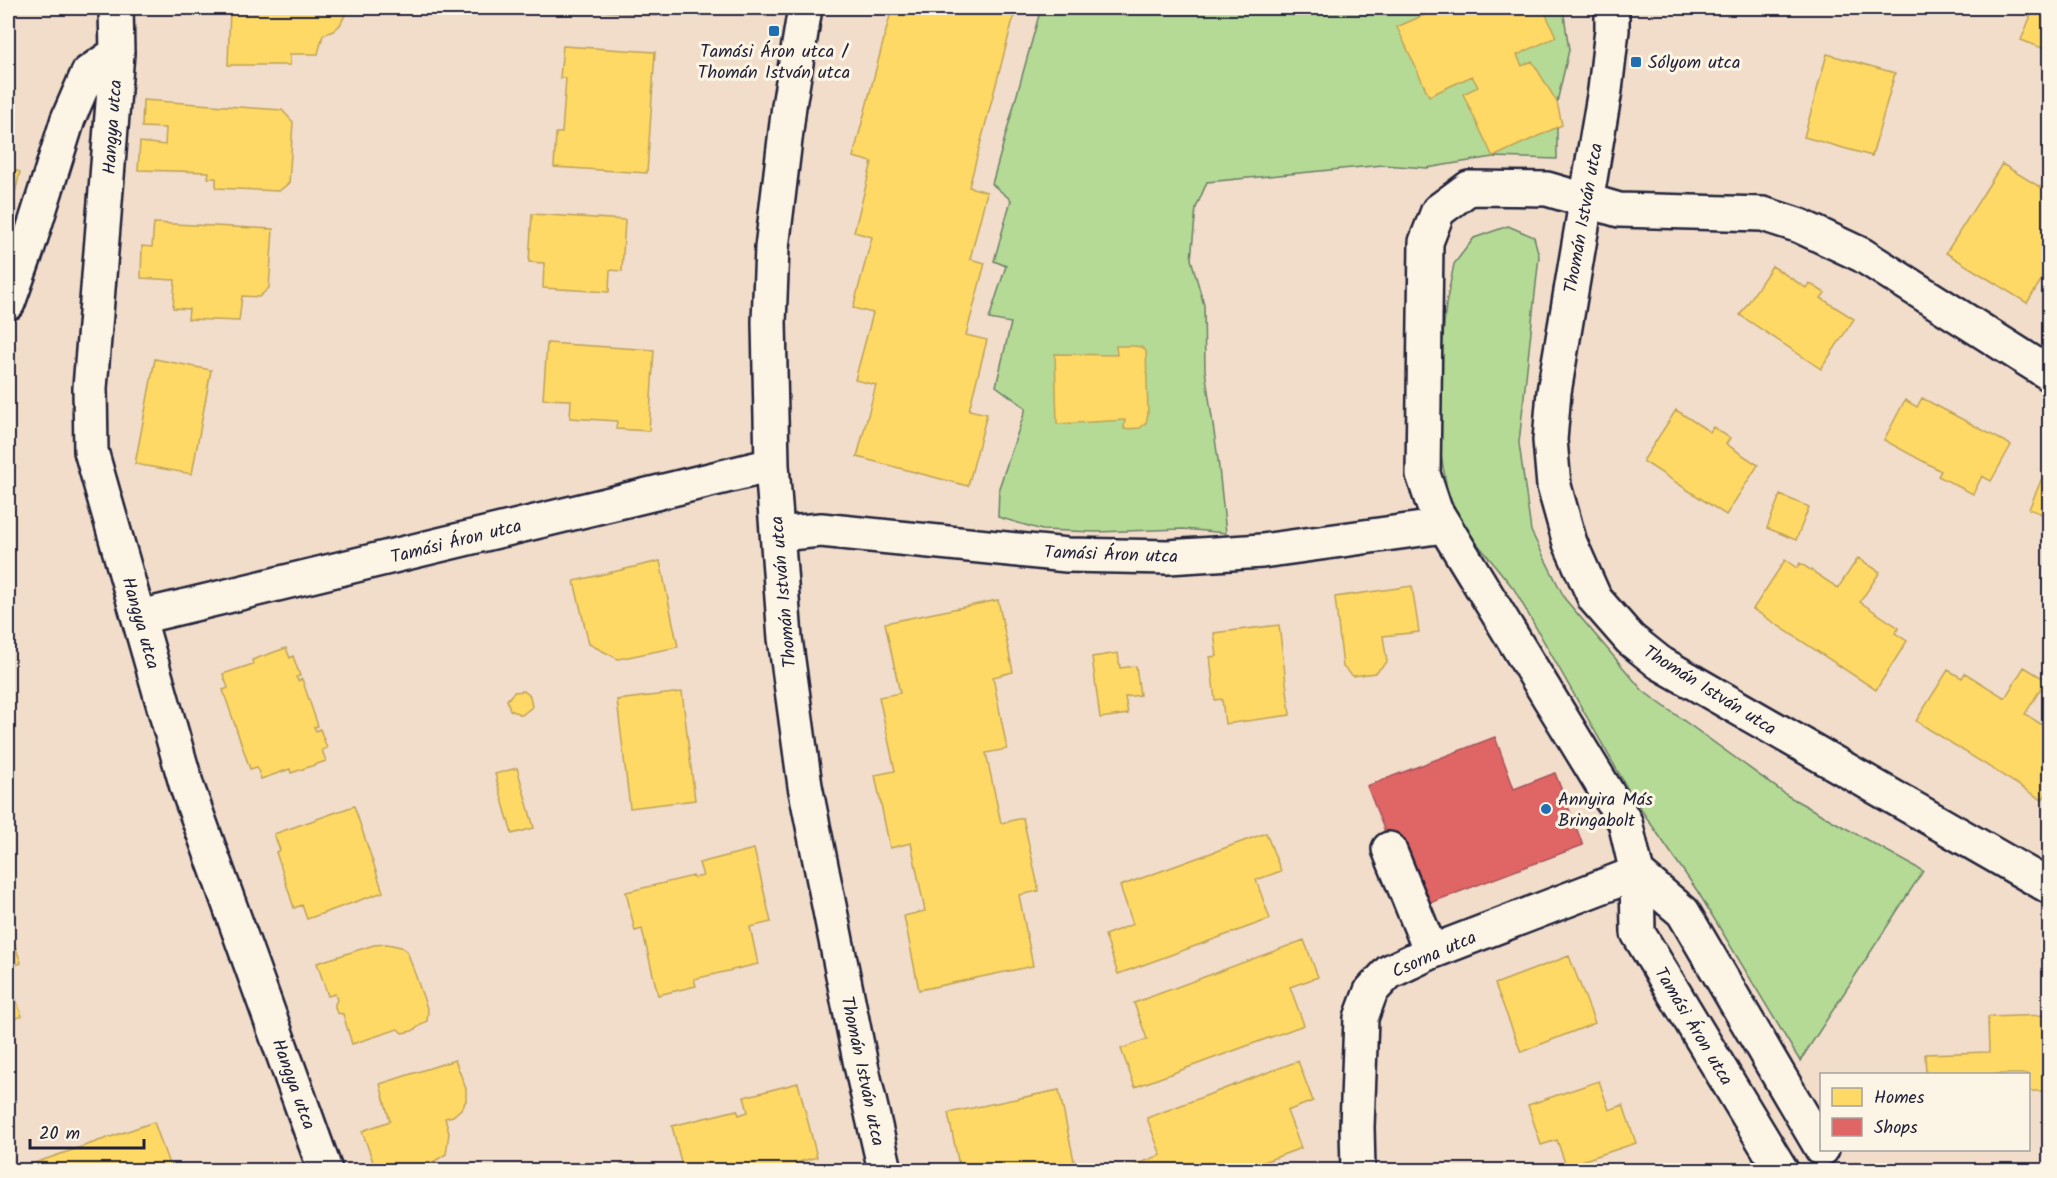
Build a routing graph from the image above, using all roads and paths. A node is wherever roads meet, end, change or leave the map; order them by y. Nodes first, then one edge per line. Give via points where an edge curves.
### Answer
1 (116, 8) edge
2 (806, 8) edge
3 (1612, 8) edge
4 (117, 53) junction
5 (1586, 200) junction
6 (8, 303) edge
7 (2049, 374) edge
8 (772, 465) junction
9 (1444, 526) junction
10 (778, 534) junction
11 (140, 617) junction
12 (1389, 849) dead end
13 (1637, 873) junction
14 (2049, 887) edge
15 (1431, 952) junction
16 (1820, 1146) edge
17 (1823, 1151) edge
18 (325, 1170) edge
19 (885, 1170) edge
20 (1358, 1170) edge
21 (1781, 1170) edge
22 (1834, 1170) edge

1 - 4 street, Hangya utca
2 - 8 street, Thomán István utca via 789,106 772,248
3 - 5 street, Thomán István utca via 1605,90
4 - 6 street, Hangya utca via 88,74 68,118
4 - 11 street, Hangya utca via 90,388 91,451
5 - 7 street via 1619,210 1763,214 1800,226 1862,255
5 - 9 street, Tamási Áron utca via 1547,189 1469,188 1438,211 1426,242 1424,474
5 - 14 street, Thomán István utca via 1554,392 1550,440 1554,486 1567,532 1595,599 1629,639 1660,663
8 - 10 street, Thomán István utca
8 - 11 street, Tamási Áron utca
9 - 10 street, Tamási Áron utca via 1262,550 1168,556 1067,555 821,530
9 - 13 street, Tamási Áron utca via 1625,822
10 - 19 street, Thomán István utca via 785,638 805,786
11 - 18 street, Hangya utca via 187,787
12 - 15 street
13 - 15 street, Csorna utca
13 - 16 street via 1683,912
13 - 21 street, Tamási Áron utca via 1638,933
15 - 20 street, Csorna utca via 1389,972 1371,991 1361,1018
17 - 22 street

